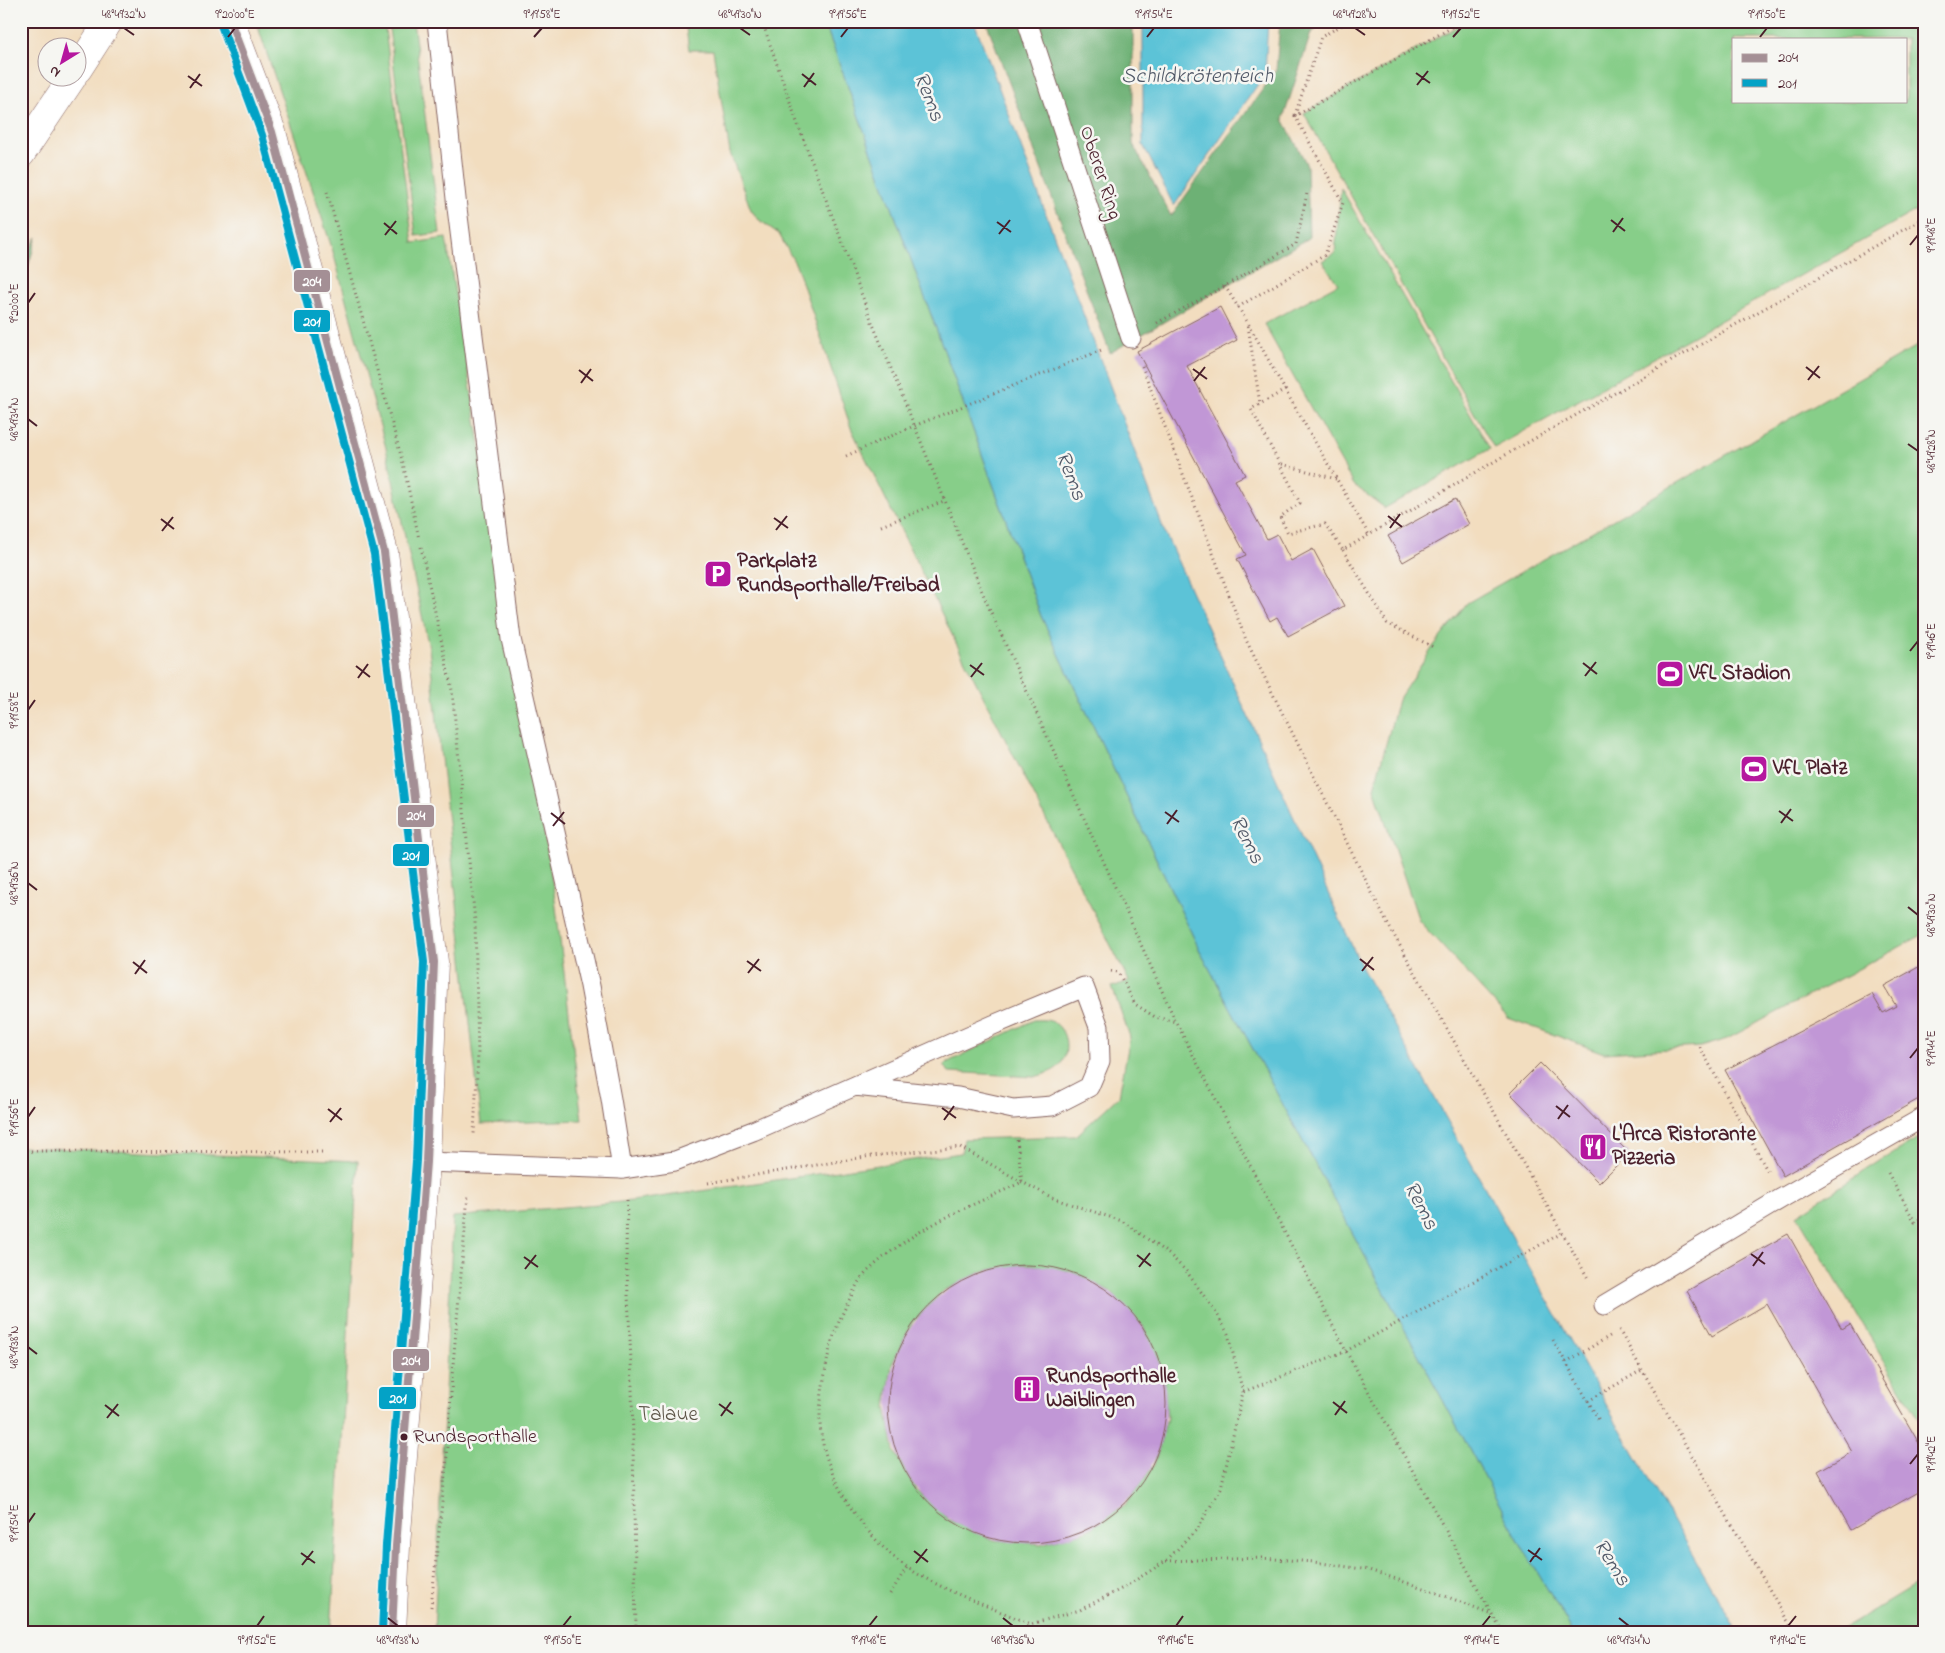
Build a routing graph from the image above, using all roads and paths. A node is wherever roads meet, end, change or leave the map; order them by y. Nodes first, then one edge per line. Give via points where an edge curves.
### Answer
1 (109, 21) edge
2 (230, 21) edge
3 (437, 21) edge
4 (762, 21) edge
5 (1027, 21) edge
6 (1349, 21) edge
7 (1464, 21) edge
8 (88, 54) edge
9 (65, 88) edge
10 (1295, 116) junction
11 (21, 154) edge
12 (1307, 192) dead end
13 (1924, 218) edge
14 (1225, 286) junction
15 (1238, 307) junction
16 (1248, 323) junction
17 (1130, 338) junction
18 (1284, 390) junction
19 (1260, 404) junction
20 (914, 426) junction
21 (846, 456) dead end
22 (1281, 464) junction
23 (1336, 479) junction
24 (944, 501) junction
25 (881, 526) dead end
26 (1369, 535) junction
27 (1343, 550) junction
28 (1434, 647) dead end
29 (1102, 969) dead end
30 (1176, 1022) junction
31 (1700, 1047) dead end
32 (855, 1086) junction
33 (1013, 1109) junction
34 (1924, 1117) edge
35 (21, 1151) edge
36 (325, 1152) dead end
37 (426, 1162) junction
38 (1885, 1168) dead end
39 (622, 1169) junction
40 (1022, 1182) junction
41 (705, 1184) dead end
42 (636, 1197) dead end
43 (1782, 1198) junction
44 (626, 1199) junction
45 (1924, 1216) edge
46 (1562, 1233) junction
47 (1604, 1305) junction
48 (1619, 1331) junction
49 (1553, 1340) dead end
50 (1346, 1351) junction
51 (1566, 1362) junction
52 (1642, 1370) junction
53 (1243, 1392) junction
54 (1588, 1401) junction
55 (1600, 1422) dead end
56 (1166, 1561) junction
57 (907, 1567) junction
58 (890, 1594) dead end
59 (1492, 1614) junction
60 (1030, 1624) junction
61 (392, 1632) edge
62 (636, 1632) edge
63 (1014, 1632) edge
64 (1502, 1632) edge
65 (1794, 1632) edge

1 - 8 main road
2 - 37 main road via 272,132 384,552 434,962
3 - 39 lane via 511,639 590,986
4 - 20 path via 798,125
5 - 17 lane, Oberer Ring
6 - 10 path via 1321,37
7 - 10 path
9 - 11 main road
10 - 15 path via 1343,202 1325,255
12 - 14 path via 1296,244
13 - 26 path
14 - 15 path
14 - 17 path
15 - 16 path
16 - 18 path
16 - 19 path
17 - 20 path
17 - 46 path via 1246,640 1386,920
18 - 19 path
18 - 23 path
19 - 22 path via 1251,409
20 - 21 path
20 - 24 path
22 - 23 path
22 - 27 path via 1300,503 1280,517 1288,533 1326,524
23 - 26 path
24 - 25 path
24 - 30 path via 1027,695
26 - 27 path
27 - 28 path via 1388,622
29 - 30 path via 1118,972 1135,1004 1155,1017
30 - 50 path
31 - 43 path
32 - 33 lane via 958,1097
32 - 33 lane via 1084,987 1099,1027 1100,1060 1089,1087 1052,1106
32 - 39 lane via 675,1161
33 - 40 path
34 - 43 lane
35 - 36 path
37 - 39 lane
37 - 61 main road via 397,1526
38 - 45 path via 1915,1222
39 - 44 path
40 - 41 path via 960,1147 871,1156
40 - 53 path via 1055,1199 1122,1220 1182,1266 1228,1334
40 - 57 path via 937,1221 883,1257 861,1278 841,1314 828,1352 820,1432 827,1465 870,1534
42 - 44 path
43 - 47 lane
44 - 62 path
46 - 47 path
46 - 50 path
47 - 48 path
48 - 51 path
48 - 52 path
49 - 51 path
50 - 53 path
50 - 59 path
51 - 54 path
52 - 54 path
52 - 65 path
53 - 56 path via 1220,1488 1198,1528
54 - 55 path
56 - 59 path via 1262,1558 1369,1570
56 - 60 path via 1080,1610
57 - 58 path
57 - 60 path via 950,1590
59 - 64 path
60 - 63 path

